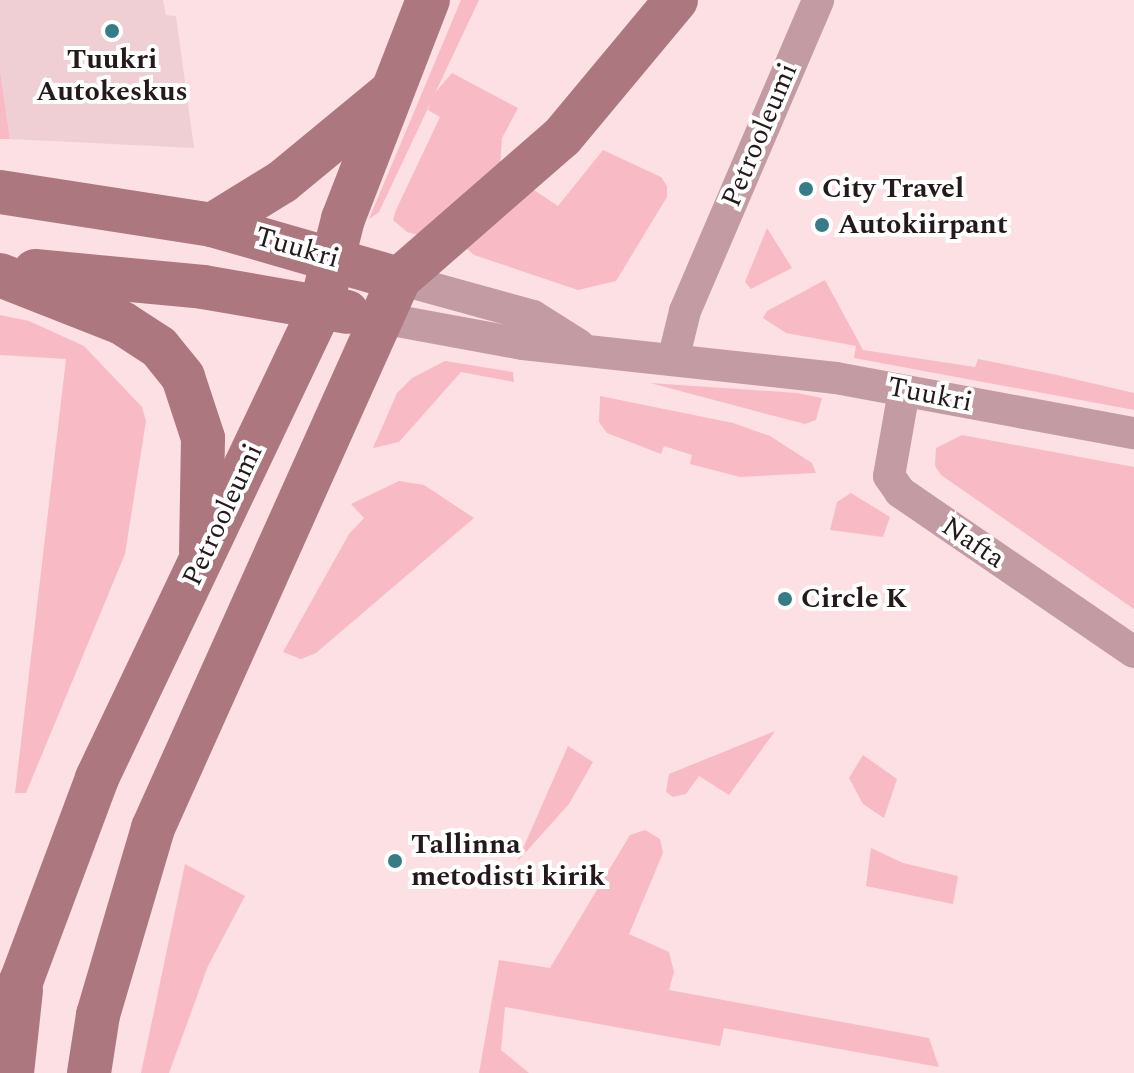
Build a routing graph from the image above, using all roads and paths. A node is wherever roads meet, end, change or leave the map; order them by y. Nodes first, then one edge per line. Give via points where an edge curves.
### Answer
1 (428, 0) edge
2 (676, 0) edge
3 (818, 0) edge
4 (392, 90) junction
5 (0, 192) edge
6 (212, 225) junction
7 (333, 258) junction
8 (0, 268) edge
9 (0, 275) edge
10 (399, 279) junction
11 (321, 307) junction
12 (381, 318) junction
13 (582, 347) junction
14 (673, 360) junction
15 (904, 391) junction
16 (1134, 433) edge
17 (201, 565) junction
18 (1134, 652) edge
19 (22, 979) junction
20 (0, 1023) edge
21 (12, 1073) edge
22 (89, 1073) edge

1 - 4 street, Petrooleumi
2 - 10 street via 562,137
3 - 14 street, Petrooleumi via 685,311
4 - 6 street via 282,182
4 - 7 street, Petrooleumi
5 - 6 street, Tuukri
6 - 7 street, Tuukri
7 - 10 street, Tuukri
7 - 11 street, Petrooleumi
8 - 11 street, Tuukri via 140,279
9 - 17 street via 122,323 159,347 183,377 203,438
10 - 12 street
10 - 13 street, Tuukri via 533,316
11 - 12 street, Tuukri
11 - 17 street, Petrooleumi
12 - 13 street, Tuukri via 523,344
12 - 22 street via 153,828 98,1015
13 - 14 street, Tuukri
14 - 15 street, Tuukri via 762,367
15 - 16 street, Tuukri
15 - 18 street, Nafta via 889,476 900,492
17 - 19 street, Petrooleumi via 97,778
19 - 20 street, Petrooleumi
19 - 21 street

